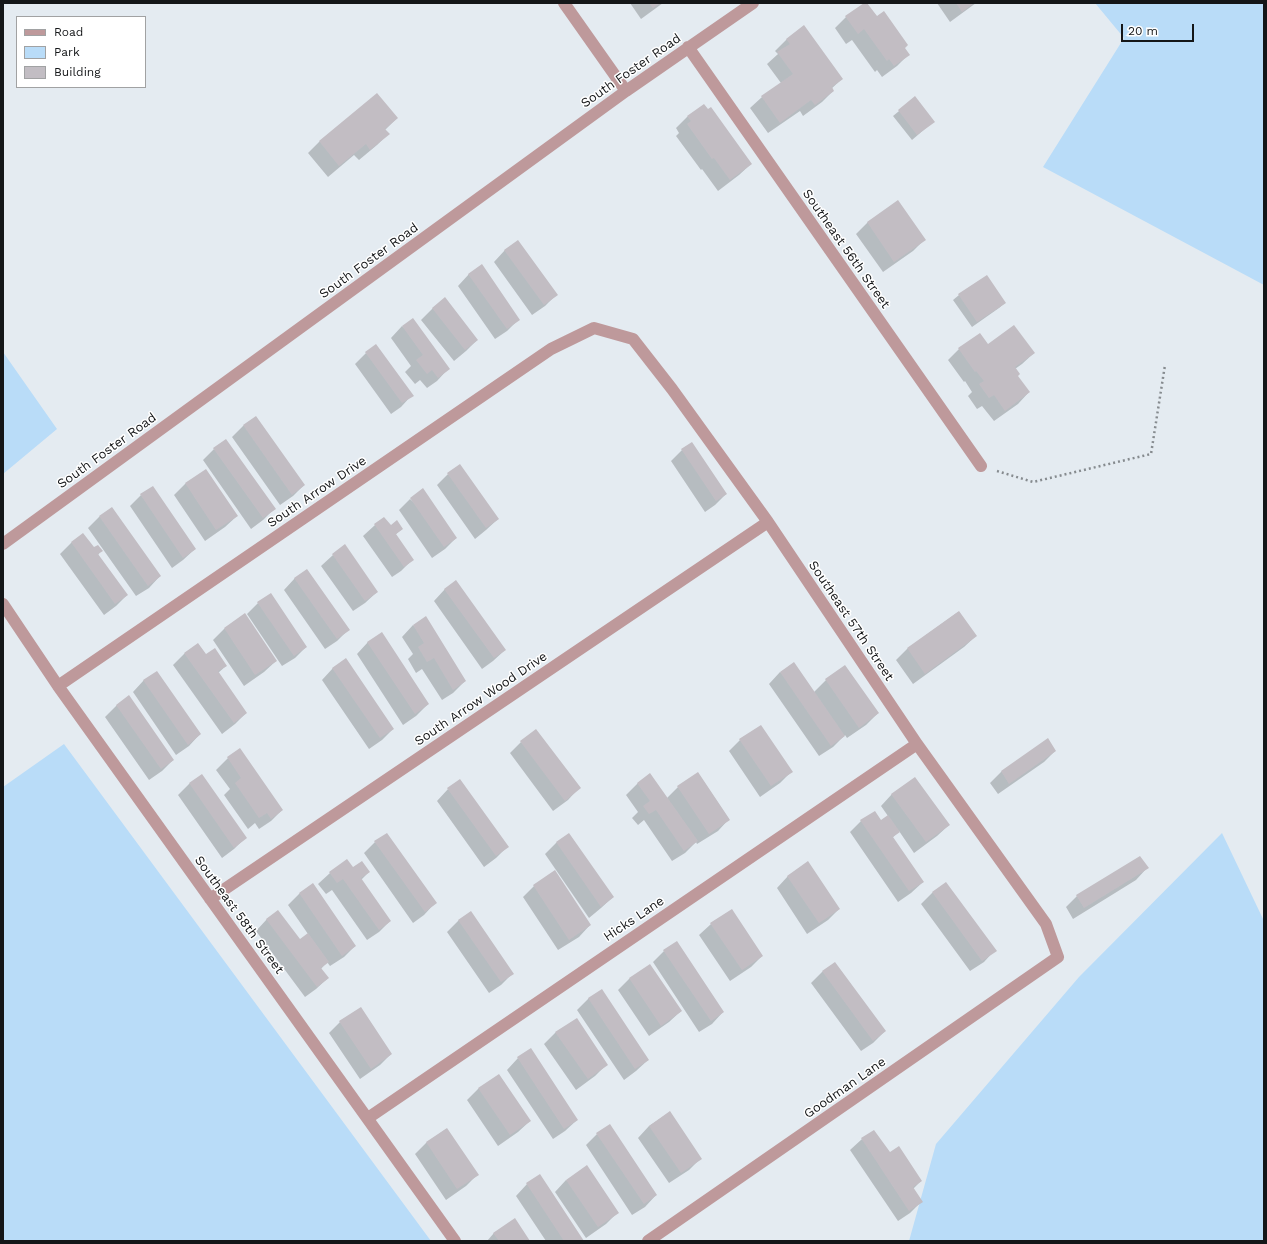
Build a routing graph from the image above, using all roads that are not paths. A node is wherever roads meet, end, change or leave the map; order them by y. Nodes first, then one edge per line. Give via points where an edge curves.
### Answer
1 (564, 3) edge
2 (753, 3) edge
3 (688, 47) junction
4 (626, 91) junction
5 (594, 328) joint
6 (981, 466) road end
7 (768, 522) junction
8 (3, 544) edge
9 (3, 604) edge
10 (58, 686) junction
11 (917, 744) junction
12 (210, 899) junction
13 (1058, 957) joint
14 (368, 1118) junction
15 (455, 1241) edge
16 (648, 1241) edge

1 - 4 street
2 - 3 street, South Foster Road
3 - 4 street, South Foster Road
3 - 6 street, Southeast 56th Street
4 - 8 street, South Foster Road
5 - 7 street, Southeast 57th Street via 633,339
5 - 10 street, South Arrow Drive via 551,349
7 - 11 street, Southeast 57th Street
7 - 12 street, South Arrow Wood Drive
9 - 10 street, Southeast 58th Street
10 - 12 street, Southeast 58th Street
11 - 13 street, Southeast 57th Street via 1046,924
11 - 14 street, Hicks Lane
12 - 14 street, Southeast 58th Street
13 - 16 street, Goodman Lane
14 - 15 street, Southeast 58th Street

